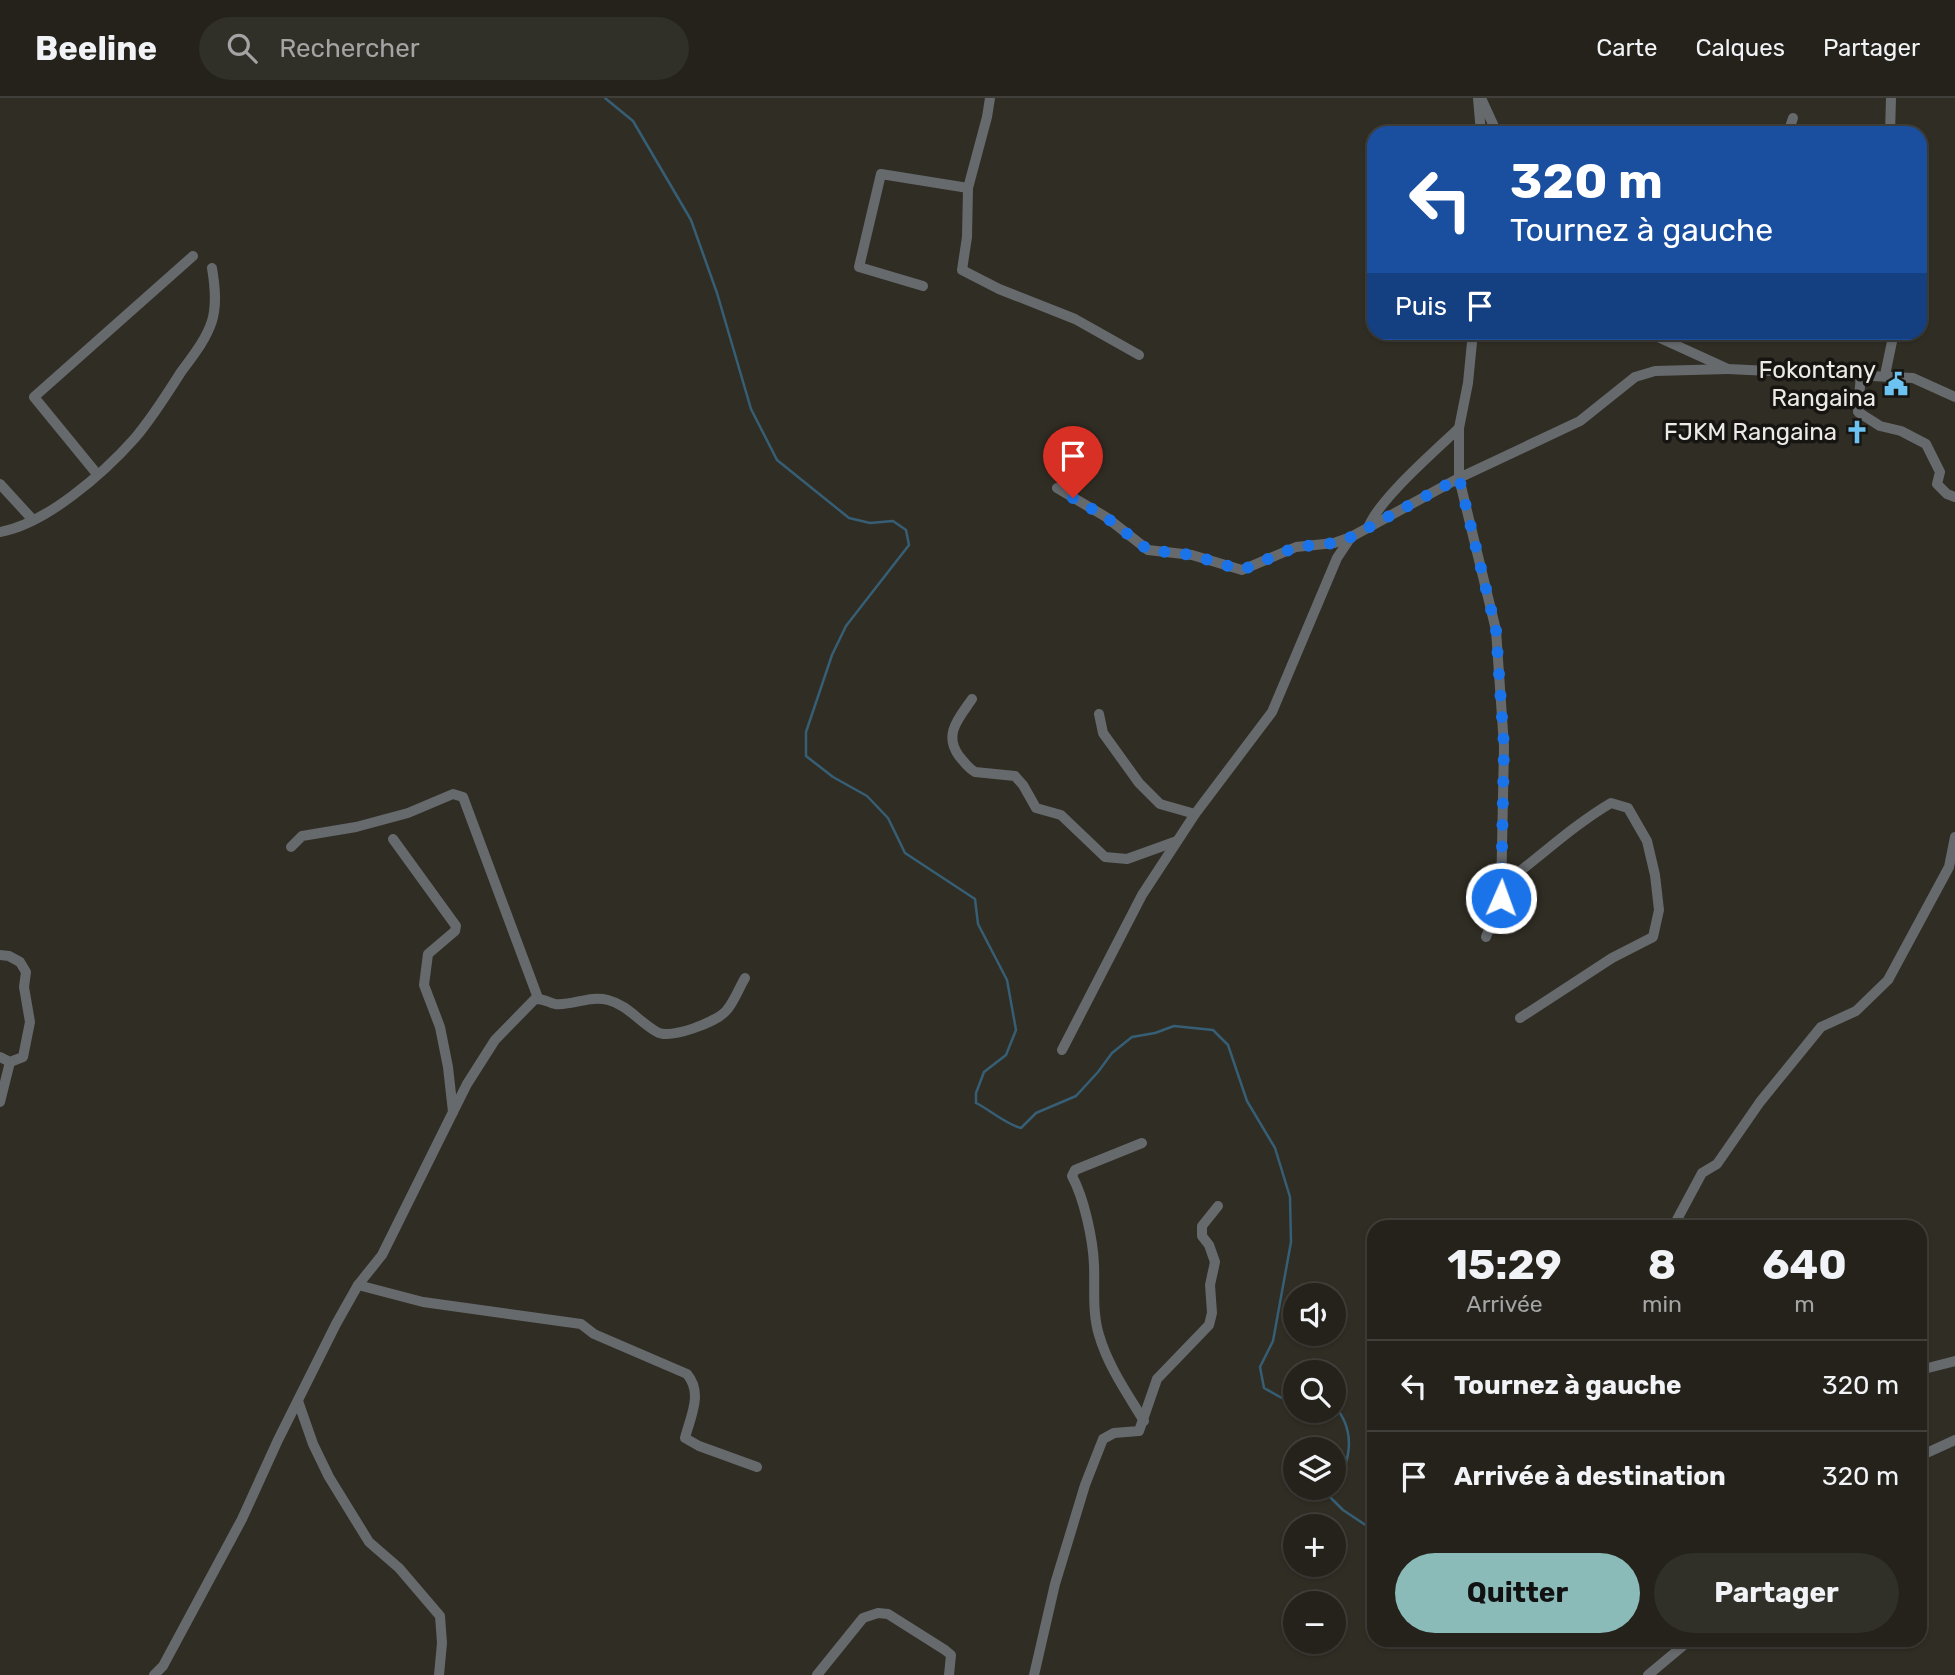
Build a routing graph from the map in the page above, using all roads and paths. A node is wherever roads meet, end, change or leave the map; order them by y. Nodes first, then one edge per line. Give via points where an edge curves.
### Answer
1 (990, 98) edge
2 (1480, 98) edge
3 (1891, 98) edge
4 (1793, 118) dead end
5 (1480, 126) edge
6 (1494, 126) edge
7 (1790, 126) edge
8 (1889, 126) edge
9 (968, 188) junction
10 (193, 256) dead end
11 (212, 268) dead end
12 (923, 286) dead end
13 (1473, 340) edge
14 (1665, 340) edge
15 (1892, 340) edge
16 (1139, 355) dead end
17 (1728, 369) junction
18 (1861, 374) junction
19 (1885, 375) junction
20 (1955, 397) edge
21 (1459, 428) junction
22 (97, 474) junction
23 (1459, 478) junction
24 (0, 484) edge
25 (1057, 488) dead end
26 (1955, 497) edge
27 (33, 520) junction
28 (1368, 527) junction
29 (0, 532) edge
30 (1351, 537) junction
31 (972, 699) dead end
32 (1099, 714) dead end
33 (1195, 814) junction
34 (1955, 837) edge
35 (393, 839) dead end
36 (1177, 841) junction
37 (291, 847) dead end
38 (1502, 885) junction
39 (1486, 937) dead end
40 (0, 955) edge
41 (745, 978) dead end
42 (538, 998) junction
43 (1520, 1018) dead end
44 (1062, 1050) dead end
45 (5, 1059) edge
46 (0, 1102) edge
47 (453, 1112) junction
48 (1142, 1143) dead end
49 (1218, 1206) dead end
50 (1677, 1220) edge
51 (358, 1285) junction
52 (1955, 1361) edge
53 (1927, 1368) edge
54 (298, 1401) junction
55 (1144, 1421) junction
56 (1955, 1440) edge
57 (1927, 1453) edge
58 (757, 1467) dead end
59 (1682, 1647) edge
60 (154, 1675) edge
61 (439, 1675) edge
62 (817, 1675) edge
63 (949, 1675) edge
64 (1034, 1675) edge
65 (1648, 1675) edge

1 - 9 street
2 - 5 street
2 - 6 street
3 - 8 street
4 - 7 street
9 - 12 street via 881,174 859,267
9 - 16 street via 962,270 1075,319
10 - 22 street via 34,397
11 - 22 street via 216,291 212,322 202,342 134,438
13 - 21 street
14 - 17 street
15 - 19 street
17 - 18 street
17 - 23 street via 1655,371 1635,377 1580,421
18 - 19 street
18 - 26 street via 1858,412 1926,444 1940,472 1937,484
19 - 20 street via 1913,378
21 - 23 street
21 - 28 street via 1389,498
22 - 27 street via 71,499
23 - 28 street
23 - 38 street via 1496,630 1504,746
24 - 27 street
25 - 30 street via 1106,517 1148,550 1192,555 1242,570 1296,547
27 - 29 street
28 - 30 street
30 - 33 street via 1337,558 1272,712
31 - 36 street via 952,729 953,747 970,770 1015,776 1036,808 1061,815 1105,857 1127,859
32 - 33 street via 1103,733 1139,783 1160,804
33 - 36 street
34 - 50 street via 1949,867 1888,980 1856,1011 1821,1027 1717,1164 1702,1173
35 - 47 street via 456,926 428,954 424,985 440,1027
36 - 44 street via 1142,895
37 - 42 street via 302,836 408,813 453,794 463,797
38 - 39 street
38 - 43 street via 1611,803 1629,808 1647,841 1660,911 1653,937
40 - 45 street via 20,962 26,972 30,1022 23,1057
41 - 42 street via 725,1012 667,1035 610,1000 593,997 558,1004
42 - 47 street via 495,1040
45 - 46 street
47 - 51 street via 382,1255
48 - 55 street via 1075,1170 1072,1176 1079,1188 1094,1262 1098,1333 1110,1364
49 - 55 street via 1202,1226 1215,1262 1209,1325 1157,1379
51 - 54 street
51 - 58 street via 423,1302 581,1324 687,1374 696,1393 685,1437
52 - 53 street
54 - 60 street via 214,1574
54 - 61 street via 329,1477 369,1542 399,1568 440,1616
55 - 64 street via 1139,1430 1103,1439 1096,1452 1055,1584
56 - 57 street
59 - 65 street
62 - 63 street via 863,1618 878,1613 888,1614 951,1655

